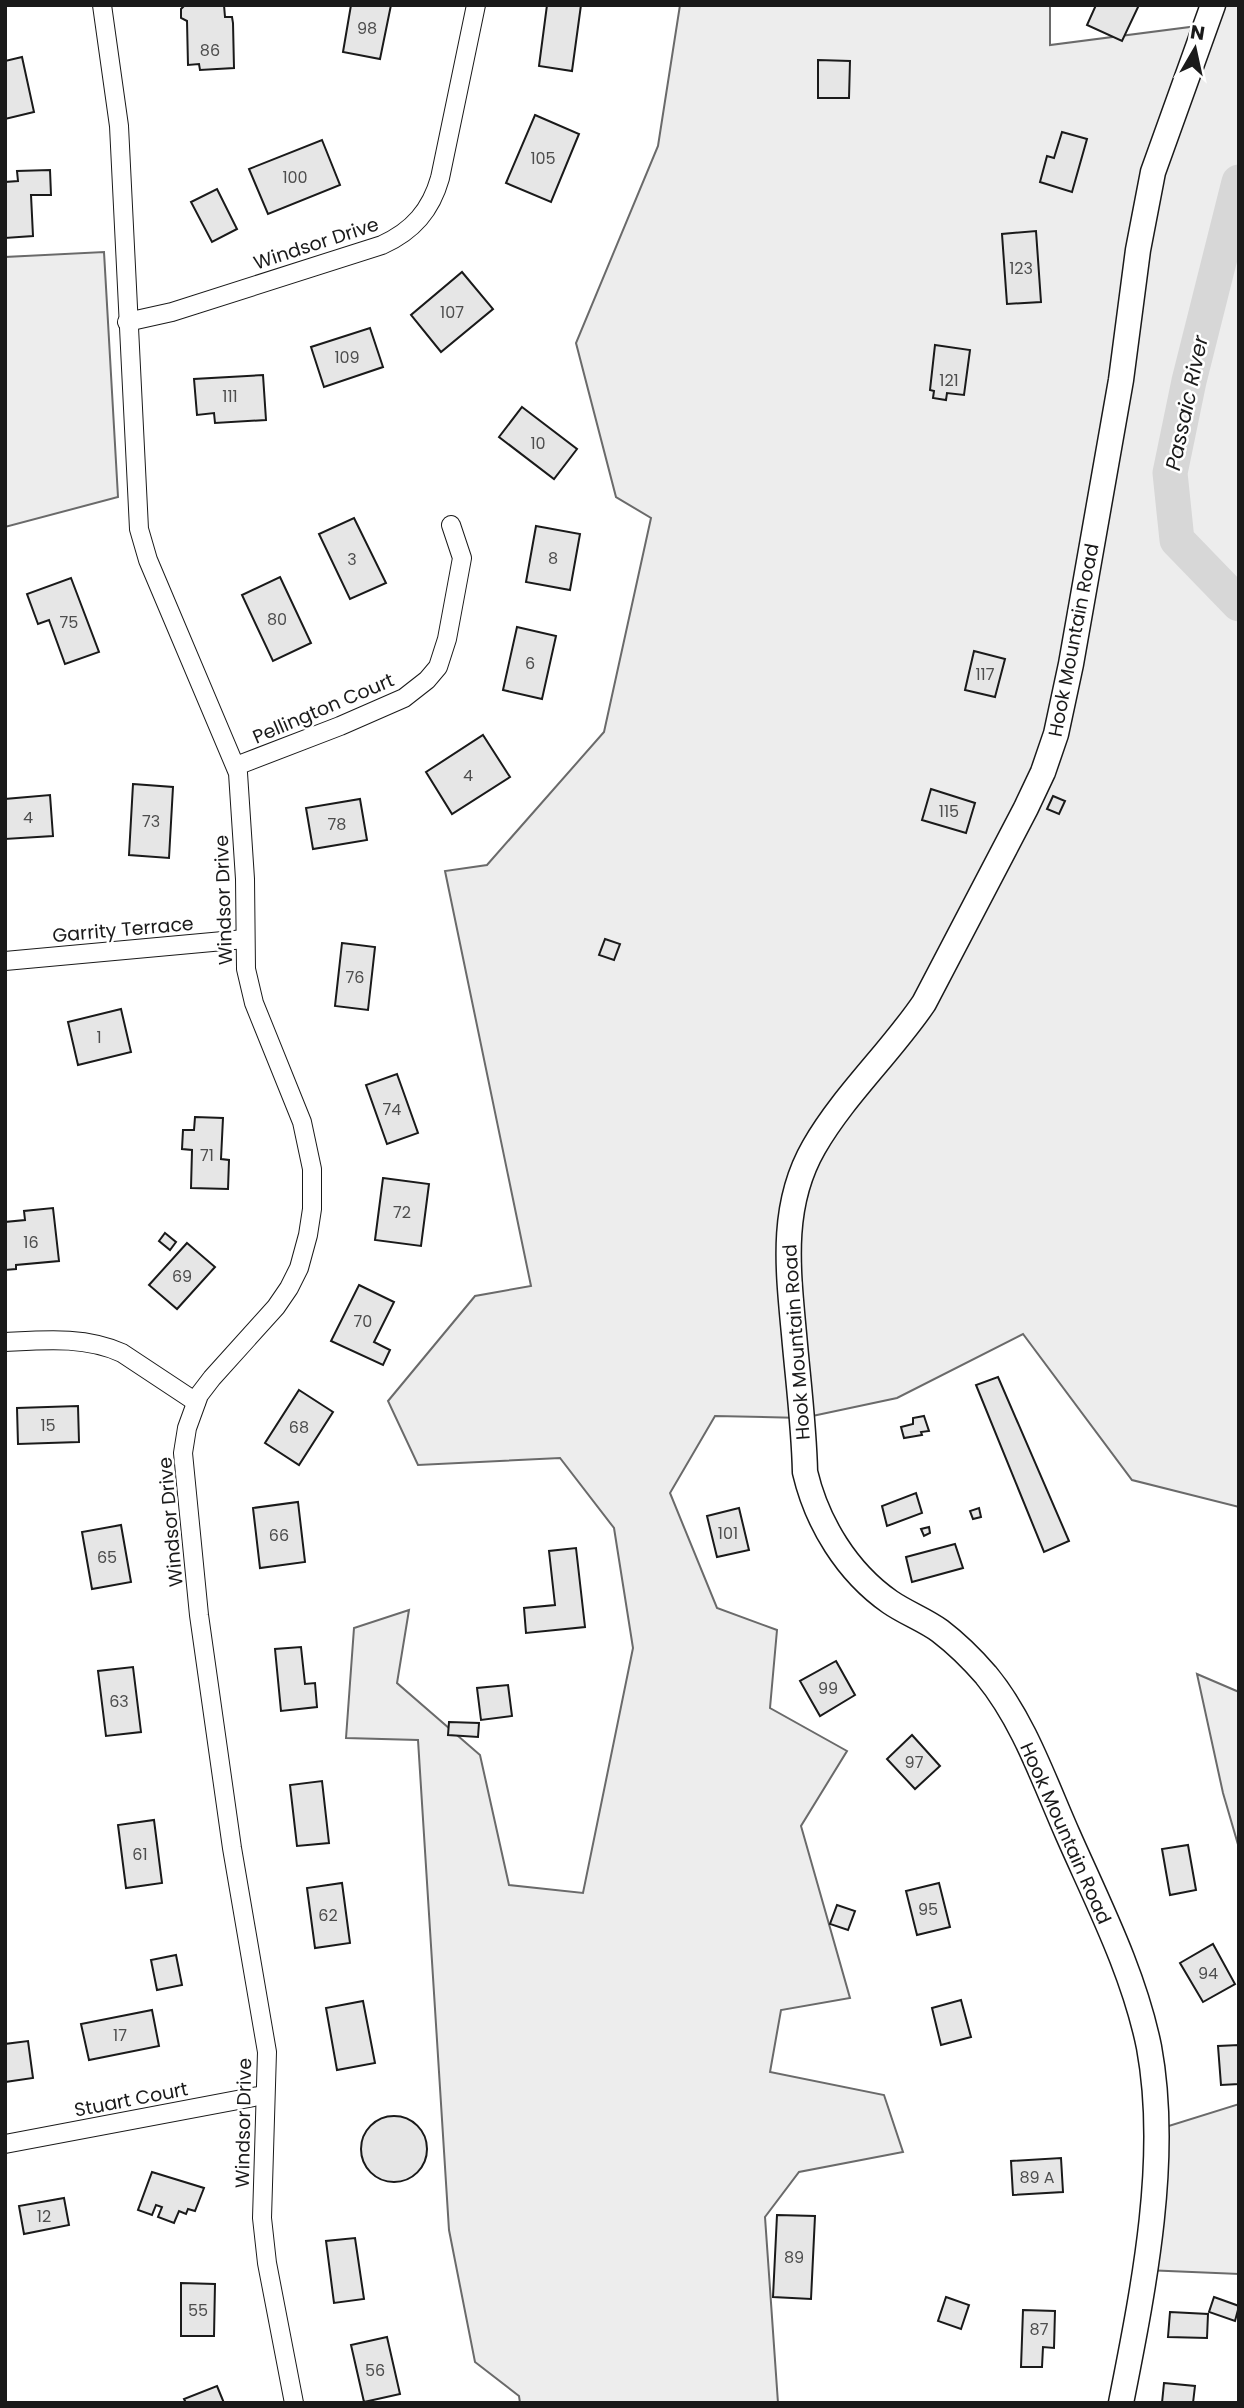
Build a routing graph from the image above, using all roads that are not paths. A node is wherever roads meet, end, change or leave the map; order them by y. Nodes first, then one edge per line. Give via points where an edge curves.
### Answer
1 (102, 5) edge
2 (475, 5) edge
3 (1213, 5) edge
4 (127, 322) junction
5 (451, 525) dead end
6 (236, 766) junction
7 (245, 939) junction
8 (5, 961) edge
9 (5, 1342) edge
10 (196, 1402) junction
11 (264, 2095) junction
12 (5, 2144) edge
13 (294, 2403) edge
14 (1121, 2403) edge

1 - 4 street, Windsor Drive via 119,126
2 - 4 street, Windsor Drive via 440,178 431,203 416,224 382,245
3 - 14 street, Hook Mountain Road via 1153,172 1071,664 1051,747 1026,808 924,1003 812,1149 788,1225 787,1265 811,1499 822,1523 870,1586 962,1650 1009,1709 1116,1945 1139,2007 1152,2072 1157,2148 1144,2290
4 - 6 street, Windsor Drive via 139,529
5 - 6 street, Pellington Court via 462,558 447,639 438,667 427,680 404,698
6 - 7 street, Windsor Drive
7 - 8 street, Garrity Terrace
7 - 10 street, Windsor Drive via 254,1003 309,1148 312,1209 302,1257 289,1289
9 - 10 street via 84,1341 109,1347
10 - 11 street, Windsor Drive via 183,1453 199,1615 267,2052
11 - 12 street, Stuart Court
11 - 13 street, Windsor Drive via 263,2229

